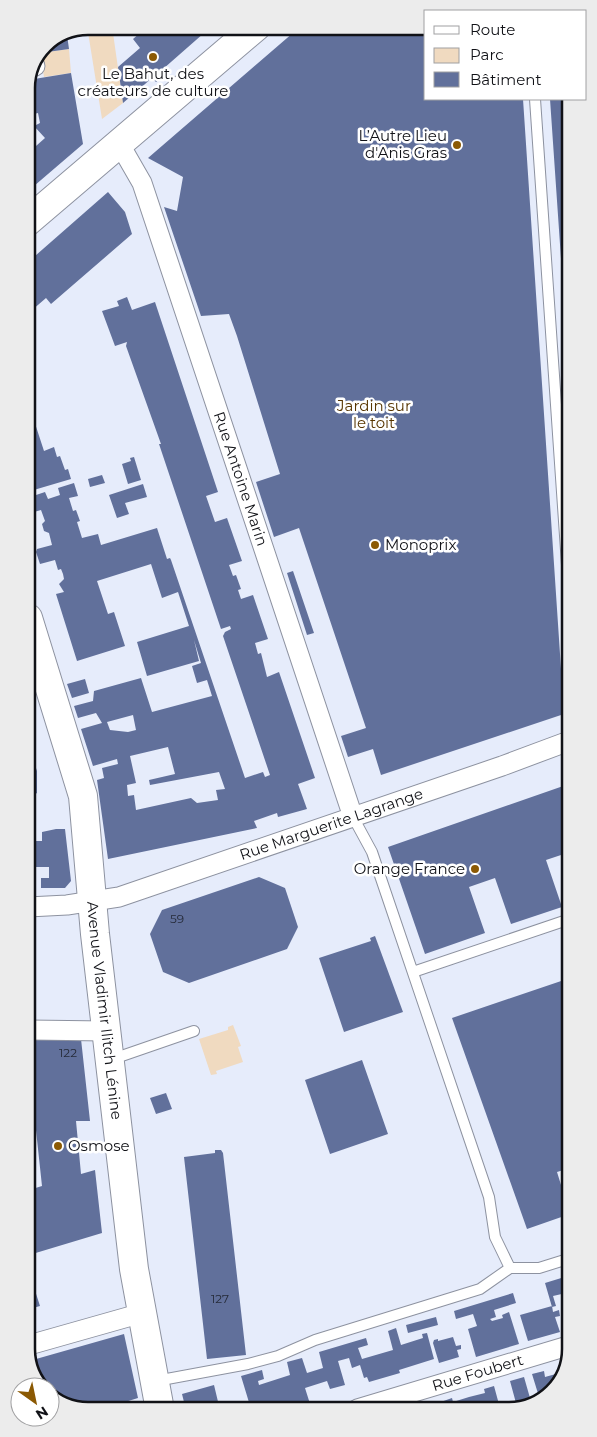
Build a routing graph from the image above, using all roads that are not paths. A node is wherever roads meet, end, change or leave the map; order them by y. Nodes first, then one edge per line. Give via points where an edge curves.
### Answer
1 (246, 35) edge
2 (535, 100) edge
3 (119, 143) junction
4 (35, 215) edge
5 (562, 459) edge
6 (35, 641) edge
7 (562, 744) edge
8 (353, 817) junction
9 (92, 902) junction
10 (35, 906) edge
11 (562, 922) edge
12 (413, 972) junction
13 (35, 1030) edge
14 (106, 1031) junction
15 (194, 1031) dead end
16 (109, 1060) junction
17 (562, 1261) edge
18 (510, 1268) junction
19 (142, 1313) junction
20 (35, 1343) edge
21 (562, 1348) edge
22 (155, 1381) junction
23 (159, 1402) edge
24 (380, 1402) edge

1 - 3 street
2 - 5 lane
3 - 4 street
3 - 8 street, Rue Antoine Marin via 142,183
6 - 9 street, Avenue Vladimir Ilitch Lénine via 83,796
7 - 8 street, Rue Marguerite Lagrange
8 - 9 street, Rue Marguerite Lagrange via 119,896
8 - 12 lane via 372,852
9 - 10 street, Rue Marguerite Lagrange
9 - 14 street, Avenue Vladimir Ilitch Lénine
11 - 12 lane
12 - 18 lane via 489,1197 495,1237
13 - 14 street
14 - 16 street, Avenue Vladimir Ilitch Lénine
15 - 16 lane
16 - 19 street, Avenue Vladimir Ilitch Lénine
17 - 18 lane via 539,1268
18 - 22 lane via 480,1289 315,1340 278,1356
19 - 20 street
19 - 22 street, Avenue Vladimir Ilitch Lénine
21 - 24 street, Rue Foubert
22 - 23 street, Avenue Vladimir Ilitch Lénine

